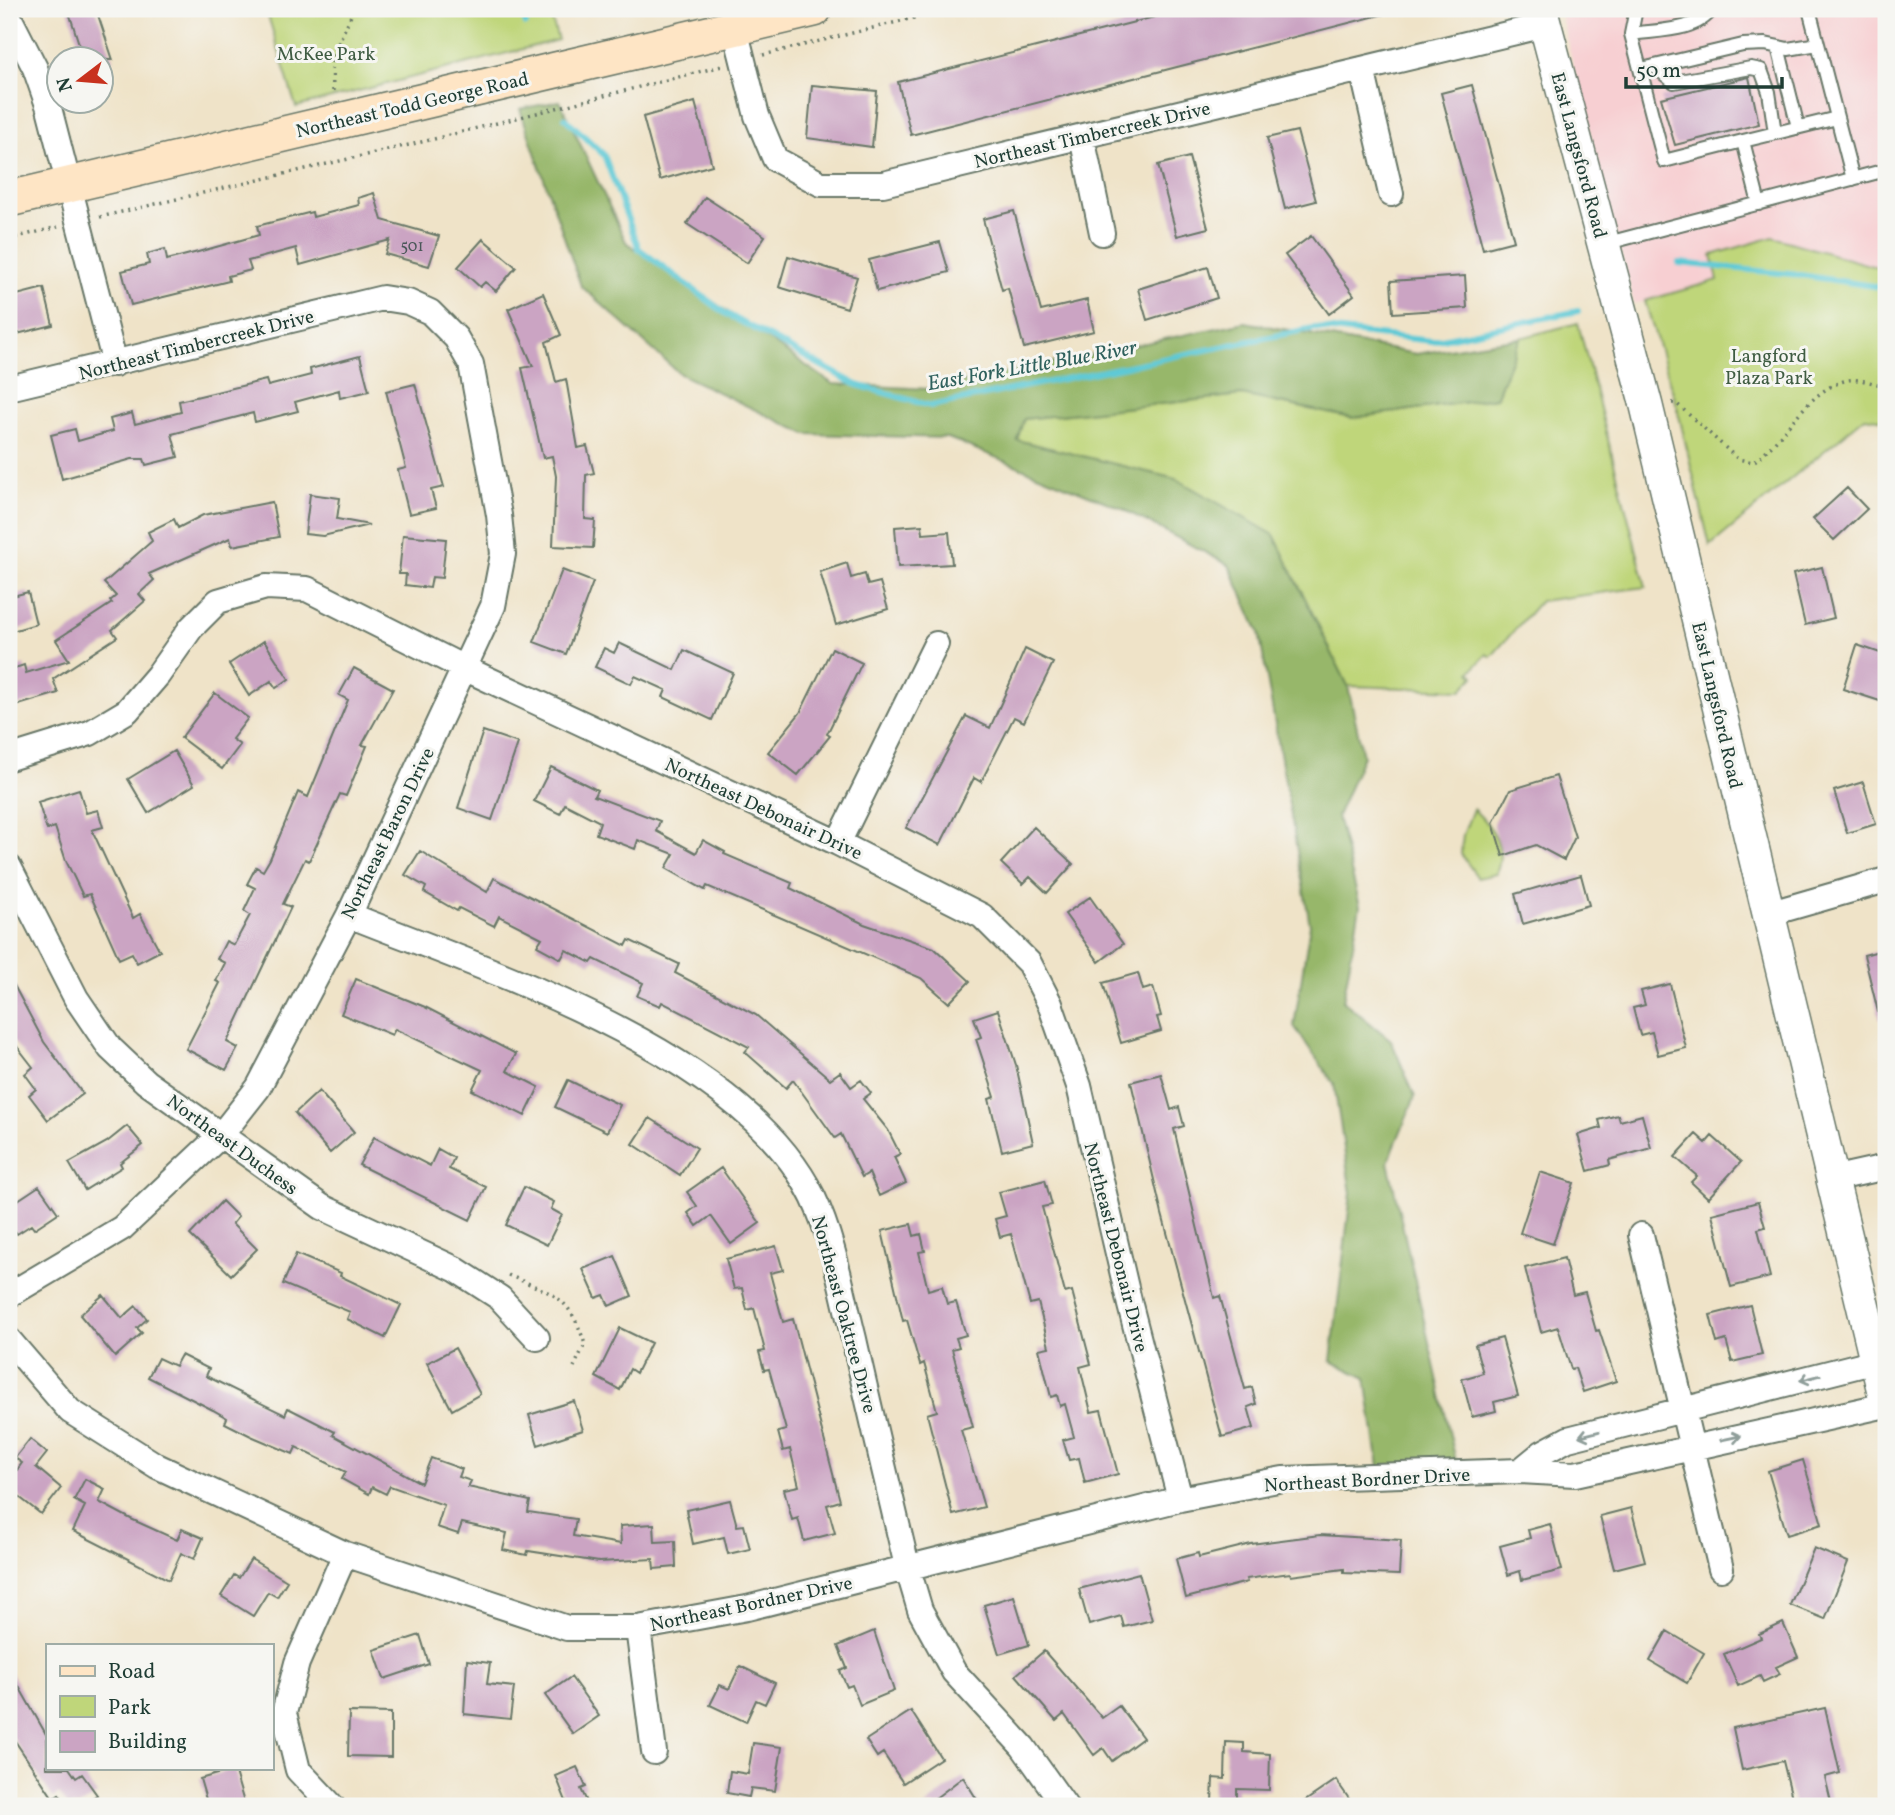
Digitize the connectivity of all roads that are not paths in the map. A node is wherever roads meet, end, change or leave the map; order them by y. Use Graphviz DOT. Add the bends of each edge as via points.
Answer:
graph roads {
  1 [pos="814,9"];
  2 [pos="1636,9"];
  3 [pos="1712,9"];
  4 [pos="1809,9"];
  5 [pos="1543,17"];
  6 [pos="9,18"];
  7 [pos="1632,34"];
  8 [pos="1818,44"];
  9 [pos="739,45"];
  10 [pos="1778,47"];
  11 [pos="1648,68"];
  12 [pos="1363,69"];
  13 [pos="1837,118"];
  14 [pos="1798,127"];
  15 [pos="1775,133"];
  16 [pos="1082,137"];
  17 [pos="1744,141"];
  18 [pos="1886,170"];
  19 [pos="1853,178"];
  20 [pos="70,184"];
  21 [pos="1391,194"];
  22 [pos="9,199"];
  23 [pos="1759,204"];
  24 [pos="1102,233"];
  25 [pos="1604,244"];
  26 [pos="383,298"];
  27 [pos="115,364"];
  28 [pos="9,388"];
  29 [pos="936,644"];
  30 [pos="466,669"];
  31 [pos="9,758"];
  32 [pos="838,843"];
  33 [pos="9,867"];
  34 [pos="1886,880"];
  35 [pos="1768,914"];
  36 [pos="349,915"];
  37 [pos="222,1134"];
  38 [pos="1886,1167"];
  39 [pos="1832,1179"];
  40 [pos="1641,1235"];
  41 [pos="9,1295"];
  42 [pos="537,1338"];
  43 [pos="9,1340"];
  44 [pos="1876,1361"];
  45 [pos="1886,1404"];
  46 [pos="1682,1411"];
  47 [pos="1691,1446"];
  48 [pos="1520,1471"];
  49 [pos="1180,1500"];
  50 [pos="345,1553"];
  51 [pos="907,1566"];
  52 [pos="1721,1569"];
  53 [pos="638,1628"];
  54 [pos="654,1752"];
  55 [pos="332,1806"];
  56 [pos="1065,1806"];
  1 -- 9 [label="main road, Northeast Todd George Road"];
  2 -- 7 [label="lane"];
  3 -- 7 [label="lane" via="1690,24"];
  4 -- 8 [label="lane"];
  5 -- 12 [label="street, Northeast Timbercreek Drive"];
  5 -- 25 [label="street, East Langsford Road"];
  6 -- 20 [label="street" via="35,68"];
  7 -- 11 [label="lane"];
  8 -- 10 [label="lane"];
  8 -- 13 [label="lane"];
  9 -- 16 [label="street, Northeast Timbercreek Drive" via="757,116 775,159 821,184 883,184"];
  9 -- 20 [label="main road, Northeast Todd George Road"];
  10 -- 11 [label="lane" via="1743,45"];
  10 -- 14 [label="lane"];
  11 -- 15 [label="lane" via="1674,82 1761,70"];
  11 -- 17 [label="lane" via="1664,161"];
  12 -- 16 [label="street, Northeast Timbercreek Drive"];
  12 -- 21 [label="street"];
  13 -- 14 [label="lane"];
  13 -- 19 [label="lane"];
  14 -- 15 [label="lane"];
  15 -- 17 [label="lane"];
  16 -- 24 [label="street"];
  17 -- 23 [label="lane"];
  18 -- 19 [label="lane"];
  19 -- 23 [label="lane"];
  20 -- 22 [label="main road, Northeast Todd George Road"];
  20 -- 27 [label="street"];
  23 -- 25 [label="lane"];
  25 -- 35 [label="street, East Langsford Road"];
  26 -- 27 [label="street, Northeast Timbercreek Drive"];
  26 -- 30 [label="street, Northeast Baron Drive" via="430,312 471,364 478,394 503,554 493,606"];
  27 -- 28 [label="street, Northeast Timbercreek Drive"];
  29 -- 32 [label="street"];
  30 -- 31 [label="street, Northeast Debonair Drive" via="307,589 266,587 218,601 191,628 127,711 90,733"];
  30 -- 32 [label="street, Northeast Debonair Drive"];
  30 -- 36 [label="street, Northeast Baron Drive"];
  32 -- 49 [label="street, Northeast Debonair Drive" via="982,916 1029,963 1050,1004 1079,1086"];
  33 -- 37 [label="street, Northeast Duchess" via="76,998 110,1048 146,1082"];
  34 -- 35 [label="street"];
  35 -- 39 [label="street, East Langsford Road"];
  36 -- 37 [label="street, Northeast Baron Drive" via="258,1088"];
  36 -- 51 [label="street, Northeast Oaktree Drive" via="593,1014 697,1076 752,1118 786,1152 812,1196 836,1264"];
  37 -- 41 [label="street, Northeast Baron Drive" via="122,1228"];
  37 -- 42 [label="street, Northeast Duchess" via="322,1207 455,1269 500,1298"];
  38 -- 39 [label="street"];
  39 -- 44 [label="street, East Langsford Road"];
  40 -- 46 [label="street"];
  43 -- 50 [label="street, Northeast Bordner Drive" via="70,1411 157,1466"];
  44 -- 45 [label="street, East Langsford Road"];
  44 -- 46 [label="street, one-way"];
  47 -- 45 [label="street, Northeast Bordner Drive, one-way"];
  46 -- 47 [label="street"];
  46 -- 48 [label="street, one-way" via="1569,1439"];
  47 -- 48 [label="street, Northeast Bordner Drive" via="1575,1474"];
  47 -- 52 [label="street"];
  48 -- 49 [label="street, Northeast Bordner Drive" via="1283,1479"];
  49 -- 51 [label="street, Northeast Bordner Drive"];
  50 -- 53 [label="street, Northeast Bordner Drive" via="567,1628"];
  50 -- 55 [label="street" via="297,1662 284,1713 298,1770"];
  51 -- 53 [label="street, Northeast Bordner Drive" via="799,1596"];
  51 -- 56 [label="street, Northeast Oaktree Drive" via="920,1610 954,1672 1023,1747"];
  53 -- 54 [label="street"];
}
